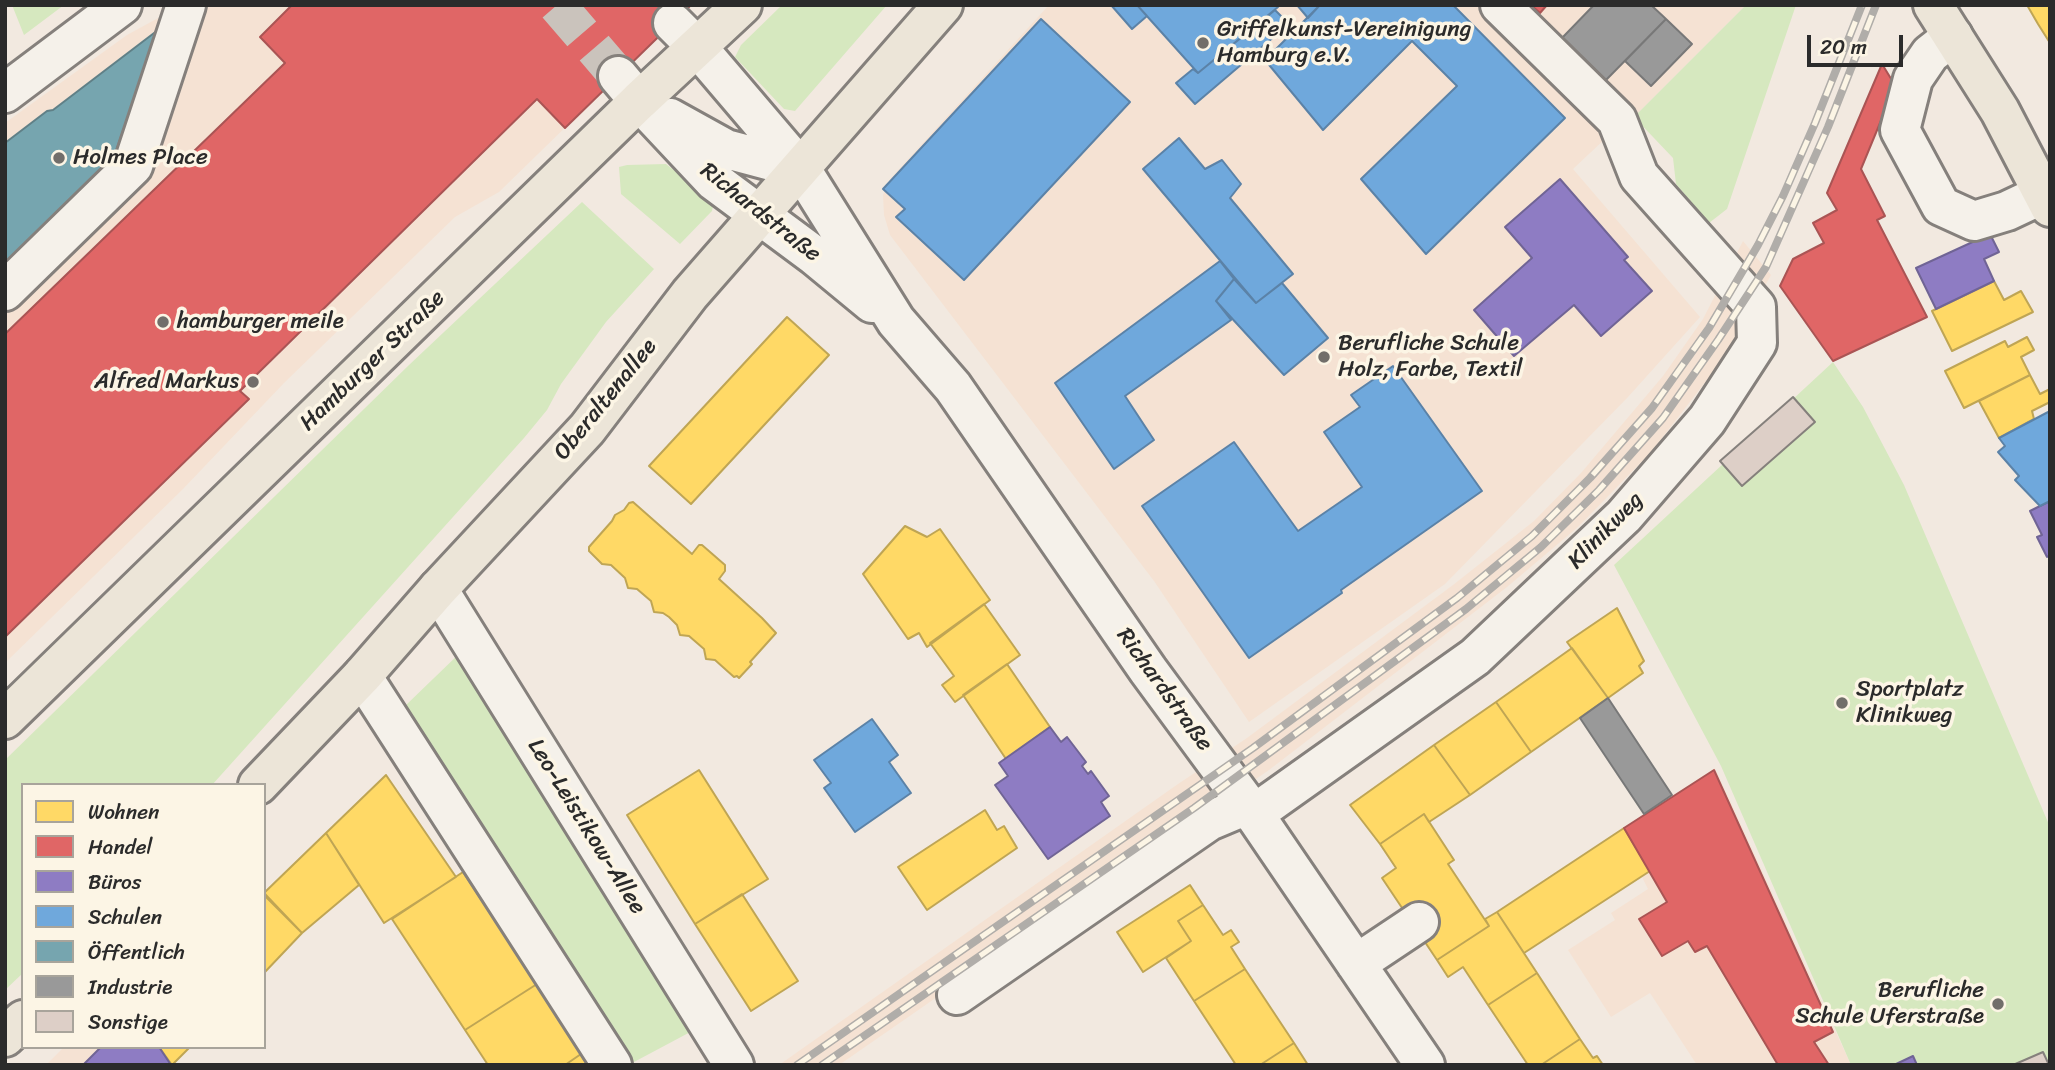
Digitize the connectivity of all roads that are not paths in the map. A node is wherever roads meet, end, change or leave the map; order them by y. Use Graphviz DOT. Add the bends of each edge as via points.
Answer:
graph roads {
  1 [pos="122,5"];
  2 [pos="187,5"];
  3 [pos="742,5"];
  4 [pos="943,5"];
  5 [pos="1500,5"];
  6 [pos="1943,20"];
  7 [pos="686,35"];
  8 [pos="629,89"];
  9 [pos="5,93"];
  10 [pos="801,169"];
  11 [pos="2047,200"];
  12 [pos="759,215"];
  13 [pos="5,291"];
  14 [pos="896,321"];
  15 [pos="438,589"];
  16 [pos="362,676"];
  17 [pos="5,719"];
  18 [pos="260,783"];
  19 [pos="1251,810"];
  20 [pos="1419,922"];
  21 [pos="1356,964"];
  22 [pos="957,995"];
  23 [pos="21,1022"];
  24 [pos="5,1037"];
  25 [pos="612,1065"];
  26 [pos="734,1065"];
  27 [pos="1425,1065"];
  1 -- 9 [label="street"];
  2 -- 13 [label="street" via="133,166"];
  3 -- 7 [label="main road, Hamburger Straße"];
  4 -- 10 [label="main road, Oberaltenallee"];
  5 -- 19 [label="street, Klinikweg" via="1617,120 1639,176 1756,307 1757,343 1707,420 1624,516 1506,629 1475,657"];
  6 -- 11 [label="main road" via="2000,110"];
  6 -- 11 [label="street" via="1930,54 1913,79 1900,130 1941,206 1975,221"];
  7 -- 8 [label="main road, Hamburger Straße"];
  7 -- 10 [label="street, Richardstraße"];
  8 -- 10 [label="street, Richardstraße" via="726,149"];
  8 -- 12 [label="street, Richardstraße" via="714,181"];
  8 -- 17 [label="main road, Hamburger Straße"];
  10 -- 12 [label="main road, Oberaltenallee"];
  10 -- 14 [label="street, Richardstraße"];
  12 -- 14 [label="street, Richardstraße"];
  12 -- 15 [label="main road, Oberaltenallee" via="690,294 587,429"];
  14 -- 19 [label="street, Richardstraße" via="953,387"];
  15 -- 16 [label="main road, Oberaltenallee"];
  15 -- 26 [label="street, Leo-Leistikow-Allee"];
  16 -- 18 [label="main road, Oberaltenallee"];
  16 -- 25 [label="street"];
  19 -- 21 [label="street, Richardstraße"];
  19 -- 22 [label="street, Klinikweg" via="1209,821"];
  20 -- 21 [label="street"];
  21 -- 27 [label="street, Richardstraße"];
  23 -- 24 [label="main road"];
}
